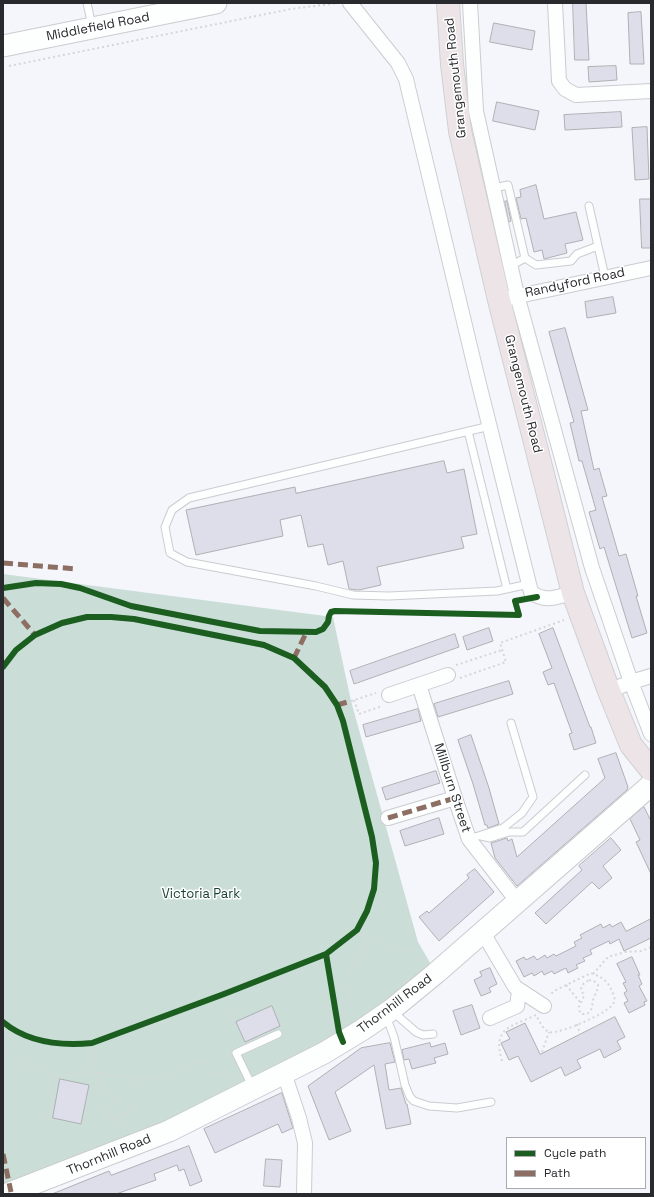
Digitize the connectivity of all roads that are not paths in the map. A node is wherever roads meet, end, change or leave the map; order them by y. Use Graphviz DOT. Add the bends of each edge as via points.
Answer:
graph roads {
  1 [pos="87,3"];
  2 [pos="216,3"];
  3 [pos="350,3"];
  4 [pos="448,3"];
  5 [pos="470,3"];
  6 [pos="556,3"];
  7 [pos="92,28"];
  8 [pos="3,46"];
  9 [pos="651,91"];
  10 [pos="484,190"];
  11 [pos="589,206"];
  12 [pos="598,246"];
  13 [pos="525,258"];
  14 [pos="651,268"];
  15 [pos="502,269"];
  16 [pos="605,277"];
  17 [pos="508,298"];
  18 [pos="490,426"];
  19 [pos="468,431"];
  20 [pos="529,584"];
  21 [pos="507,589"];
  22 [pos="572,593"];
  23 [pos="651,676"];
  24 [pos="451,678"];
  25 [pos="631,682"];
  26 [pos="419,685"];
  27 [pos="609,691"];
  28 [pos="387,700"];
  29 [pos="511,723"];
  30 [pos="651,734"];
  31 [pos="651,770"];
  32 [pos="585,775"];
  33 [pos="651,785"];
  34 [pos="455,798"];
  35 [pos="388,818"];
  36 [pos="475,837"];
  37 [pos="517,901"];
  38 [pos="482,931"];
  39 [pos="519,991"];
  40 [pos="546,1001"];
  41 [pos="388,1012"];
  42 [pos="490,1018"];
  43 [pos="278,1034"];
  44 [pos="433,1034"];
  45 [pos="284,1073"];
  46 [pos="251,1089"];
  47 [pos="491,1102"];
  48 [pos="7,1194"];
  49 [pos="304,1194"];
  1 -- 7 [label="lane"];
  2 -- 7 [label="street, Middlefield Road"];
  3 -- 18 [label="street" via="398,63 406,79"];
  4 -- 10 [label="main road, Grangemouth Road" via="460,131"];
  5 -- 10 [label="street, Grangemouth Road" via="476,111"];
  6 -- 9 [label="street" via="559,81 565,89 576,95"];
  7 -- 8 [label="street, Middlefield Road"];
  10 -- 13 [label="lane" via="508,185"];
  10 -- 15 [label="main road, Grangemouth Road"];
  11 -- 12 [label="lane"];
  12 -- 13 [label="lane" via="577,254 571,261 536,265"];
  12 -- 16 [label="lane"];
  13 -- 15 [label="lane"];
  14 -- 16 [label="street, Randyford Road"];
  15 -- 17 [label="main road, Grangemouth Road"];
  16 -- 17 [label="street, Randyford Road"];
  17 -- 22 [label="main road, Grangemouth Road"];
  17 -- 25 [label="street, Grangemouth Road" via="592,568"];
  18 -- 19 [label="lane"];
  18 -- 20 [label="street"];
  19 -- 21 [label="lane"];
  19 -- 21 [label="lane" via="189,498 172,510 165,527 170,553 187,562 353,595 389,596"];
  20 -- 21 [label="lane"];
  20 -- 22 [label="street" via="531,592 545,599"];
  22 -- 27 [label="main road, Grangemouth Road"];
  23 -- 25 [label="street"];
  24 -- 26 [label="street"];
  25 -- 27 [label="street"];
  25 -- 30 [label="street, Grangemouth Road"];
  26 -- 28 [label="street"];
  26 -- 34 [label="street, Millburn Street"];
  27 -- 31 [label="main road, Grangemouth Road" via="630,745"];
  29 -- 36 [label="lane" via="533,796 522,813 503,828"];
  32 -- 36 [label="lane" via="523,832 510,832 490,838"];
  33 -- 37 [label="street, Thornhill Road"];
  34 -- 35 [label="street"];
  34 -- 36 [label="street, Millburn Street"];
  36 -- 37 [label="street, Millburn Street"];
  37 -- 38 [label="street, Thornhill Road"];
  38 -- 39 [label="street"];
  38 -- 41 [label="street, Thornhill Road"];
  39 -- 40 [label="street"];
  39 -- 42 [label="street" via="517,1006"];
  41 -- 44 [label="lane" via="416,1032 423,1035"];
  41 -- 45 [label="street, Thornhill Road" via="343,1042"];
  41 -- 47 [label="lane" via="410,1097 429,1106 457,1108"];
  43 -- 46 [label="lane" via="236,1053"];
  45 -- 46 [label="street, Thornhill Road"];
  45 -- 49 [label="street" via="305,1143"];
  46 -- 48 [label="street, Thornhill Road" via="169,1131"];
}
